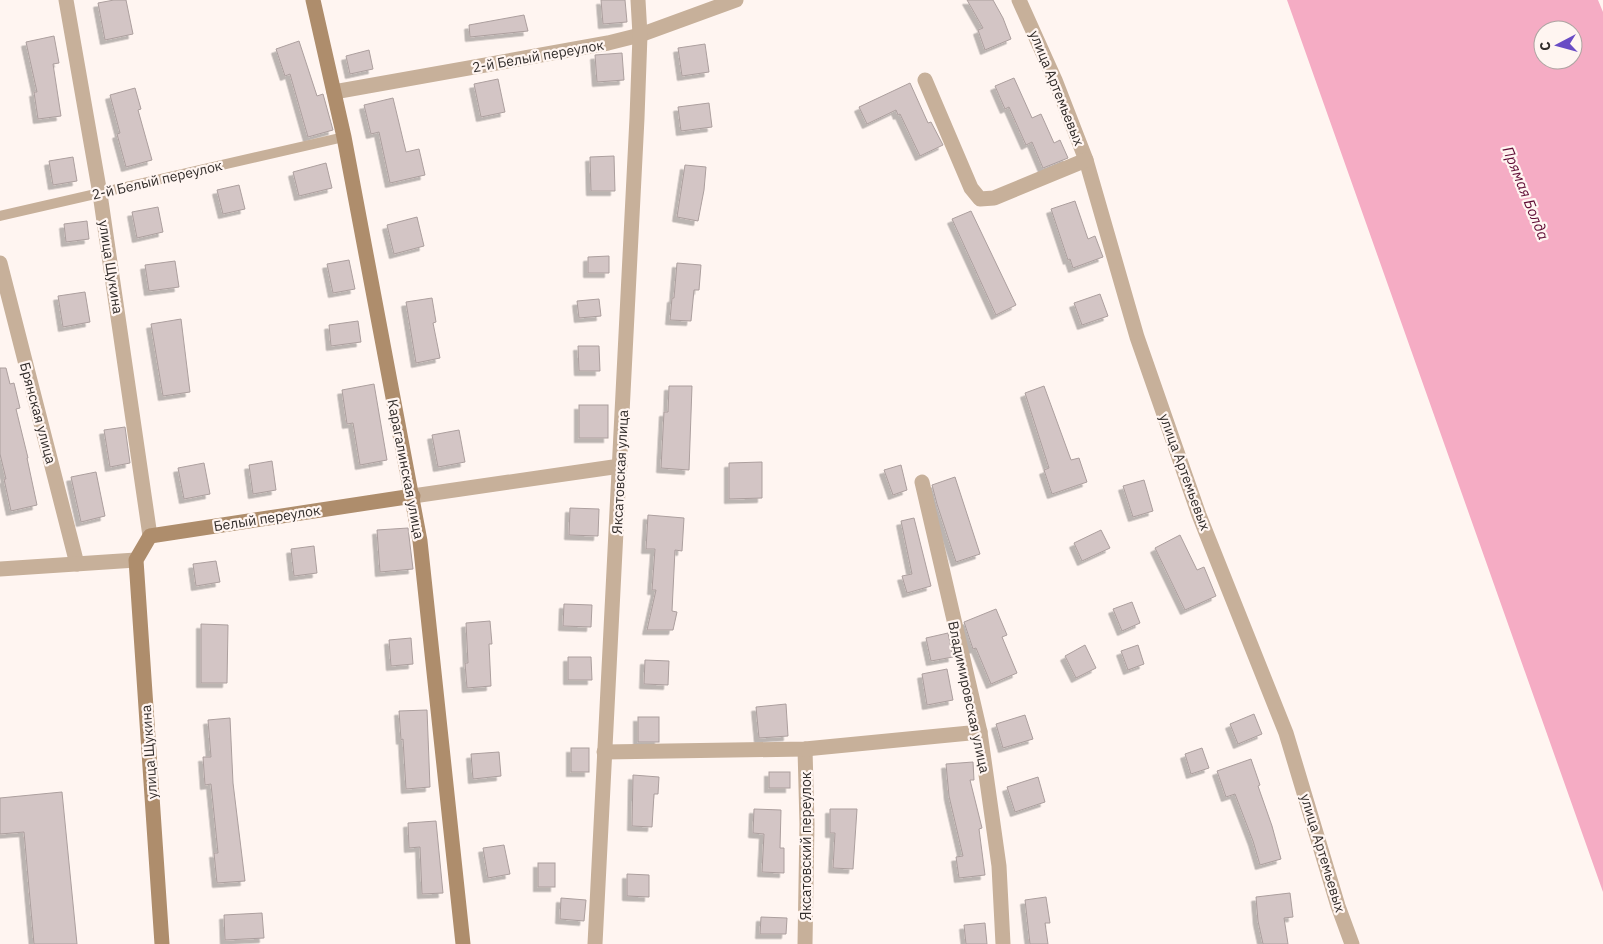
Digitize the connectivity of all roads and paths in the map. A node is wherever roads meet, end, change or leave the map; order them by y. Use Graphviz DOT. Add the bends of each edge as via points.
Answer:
graph roads {
  1 [pos="66,0"];
  2 [pos="312,0"];
  3 [pos="638,0"];
  4 [pos="736,0"];
  5 [pos="1019,0"];
  6 [pos="640,35"];
  7 [pos="925,80"];
  8 [pos="334,92"];
  9 [pos="344,137"];
  10 [pos="1086,160"];
  11 [pos="100,194"];
  12 [pos="0,216"];
  13 [pos="0,263"];
  14 [pos="620,466"];
  15 [pos="922,482"];
  16 [pos="413,496"];
  17 [pos="150,536"];
  18 [pos="136,560"];
  19 [pos="77,564"];
  20 [pos="0,569"];
  21 [pos="980,732"];
  22 [pos="805,749"];
  23 [pos="604,752"];
  24 [pos="162,944"];
  25 [pos="463,944"];
  26 [pos="595,944"];
  27 [pos="805,944"];
  28 [pos="1003,944"];
  29 [pos="1352,944"];
  1 -- 11 [label="street, улица Щукина"];
  2 -- 8 [label="street, Карагалинская улица"];
  3 -- 6 [label="street, Яксатовская улица"];
  4 -- 6 [label="street, 2-й Белый переулок"];
  5 -- 10 [label="street, улица Артемьевых"];
  6 -- 8 [label="street, 2-й Белый переулок"];
  6 -- 14 [label="street, Яксатовская улица"];
  7 -- 10 [label="street" via="971,188 980,199 994,198"];
  8 -- 9 [label="street, Карагалинская улица"];
  9 -- 11 [label="lane, 2-й Белый переулок"];
  9 -- 16 [label="street, Карагалинская улица"];
  10 -- 29 [label="street, улица Артемьевых" via="1137,337 1199,515 1286,733"];
  11 -- 12 [label="lane, 2-й Белый переулок"];
  11 -- 17 [label="street, улица Щукина"];
  13 -- 19 [label="street, Брянская улица"];
  14 -- 16 [label="street"];
  14 -- 23 [label="street, Яксатовская улица"];
  15 -- 21 [label="street, Владимировская улица"];
  16 -- 17 [label="street, Белый переулок"];
  16 -- 25 [label="street, Карагалинская улица"];
  17 -- 18 [label="street"];
  18 -- 19 [label="street"];
  18 -- 24 [label="street, улица Щукина"];
  19 -- 20 [label="street"];
  21 -- 22 [label="street"];
  21 -- 28 [label="street, Владимировская улица" via="999,866"];
  22 -- 23 [label="street"];
  22 -- 27 [label="street, Яксатовский переулок"];
  23 -- 26 [label="street, Яксатовская улица"];
}
